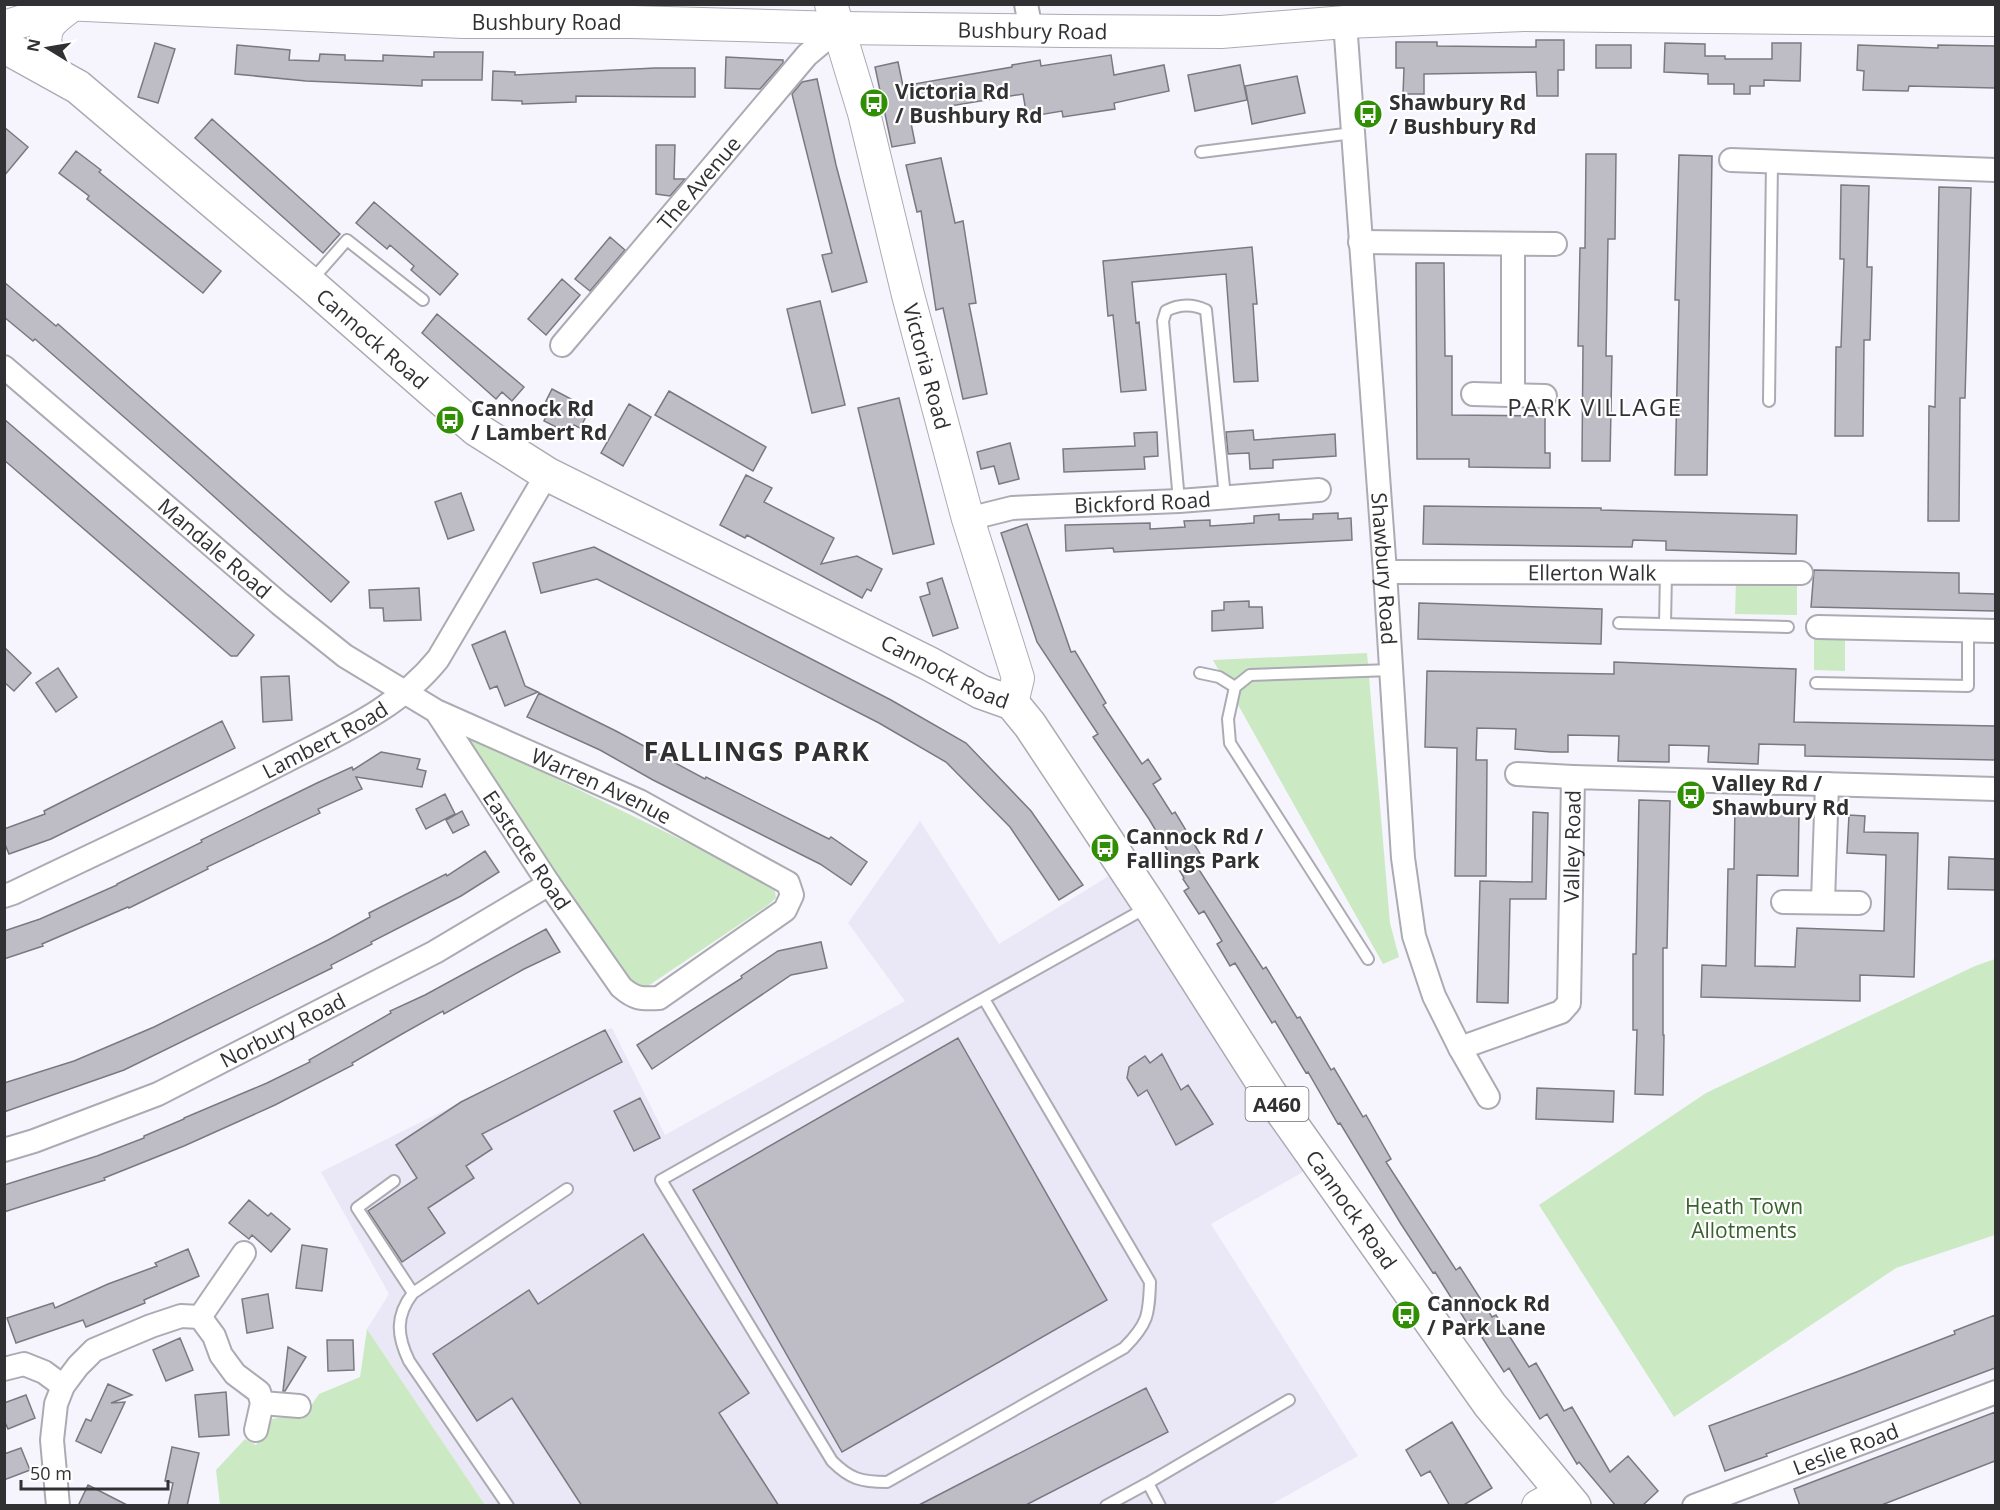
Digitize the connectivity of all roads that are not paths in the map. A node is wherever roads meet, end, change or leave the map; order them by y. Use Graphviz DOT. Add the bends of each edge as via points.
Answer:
graph roads {
  1 [pos="10,4"];
  2 [pos="67,5"];
  3 [pos="4,6"];
  4 [pos="236,8"];
  5 [pos="1751,11"];
  6 [pos="462,13"];
  7 [pos="835,16"];
  8 [pos="1028,17"];
  9 [pos="1995,20"];
  10 [pos="1345,22"];
  11 [pos="4,27"];
  12 [pos="4,46"];
  13 [pos="47,52"];
  14 [pos="78,87"];
  15 [pos="1353,133"];
  16 [pos="1201,152"];
  17 [pos="1731,160"];
  18 [pos="1772,161"];
  19 [pos="1995,170"];
  20 [pos="1360,242"];
  21 [pos="1513,244"];
  22 [pos="1555,244"];
  23 [pos="309,283"];
  24 [pos="423,300"];
  25 [pos="562,345"];
  26 [pos="4,367"];
  27 [pos="1473,394"];
  28 [pos="1514,394"];
  29 [pos="1545,396"];
  30 [pos="1769,401"];
  31 [pos="547,474"];
  32 [pos="1318,490"];
  33 [pos="1225,497"];
  34 [pos="1179,501"];
  35 [pos="968,519"];
  36 [pos="1384,572"];
  37 [pos="1666,573"];
  38 [pos="1801,573"];
  39 [pos="1619,623"];
  40 [pos="1665,624"];
  41 [pos="1788,627"];
  42 [pos="1818,627"];
  43 [pos="1968,630"];
  44 [pos="1995,631"];
  45 [pos="1391,670"];
  46 [pos="1200,673"];
  47 [pos="1816,683"];
  48 [pos="1235,687"];
  49 [pos="405,693"];
  50 [pos="1012,703"];
  51 [pos="436,711"];
  52 [pos="1517,774"];
  53 [pos="1573,777"];
  54 [pos="1827,784"];
  55 [pos="1995,789"];
  56 [pos="549,884"];
  57 [pos="4,896"];
  58 [pos="1823,901"];
  59 [pos="1783,902"];
  60 [pos="1859,903"];
  61 [pos="1150,906"];
  62 [pos="1368,959"];
  63 [pos="621,987"];
  64 [pos="984,999"];
  65 [pos="1460,1048"];
  66 [pos="1488,1097"];
  67 [pos="4,1150"];
  68 [pos="394,1180"];
  69 [pos="567,1190"];
  70 [pos="244,1253"];
  71 [pos="413,1293"];
  72 [pos="200,1317"];
  73 [pos="4,1369"];
  74 [pos="63,1386"];
  75 [pos="1995,1392"];
  76 [pos="1289,1400"];
  77 [pos="262,1403"];
  78 [pos="299,1406"];
  79 [pos="256,1430"];
  80 [pos="1148,1483"];
  81 [pos="1742,1498"];
  82 [pos="1558,1501"];
  83 [pos="58,1506"];
  84 [pos="508,1506"];
  85 [pos="1106,1506"];
  86 [pos="1160,1506"];
  87 [pos="1694,1506"];
  1 -- 3 [label="street"];
  2 -- 4 [label="street, Bushbury Road"];
  2 -- 11 [label="street, Bushbury Road"];
  2 -- 13 [label="street" via="49,22 44,40"];
  4 -- 6 [label="street, Bushbury Road"];
  5 -- 9 [label="street, Bushbury Road"];
  5 -- 10 [label="street, Bushbury Road"];
  6 -- 7 [label="street, Bushbury Road" via="633,22"];
  7 -- 8 [label="street, Bushbury Road"];
  7 -- 25 [label="street, The Avenue" via="807,55"];
  7 -- 35 [label="street, Victoria Road" via="864,113"];
  8 -- 10 [label="street, Bushbury Road" via="1221,32"];
  10 -- 15 [label="street, Shawbury Road"];
  11 -- 13 [label="highway, Cannock Road"];
  12 -- 14 [label="highway, Cannock Road"];
  13 -- 14 [label="highway, Cannock Road"];
  14 -- 23 [label="highway, Cannock Road"];
  15 -- 16 [label="lane"];
  15 -- 20 [label="street, Shawbury Road"];
  17 -- 18 [label="street"];
  18 -- 19 [label="street"];
  18 -- 30 [label="lane"];
  20 -- 21 [label="street"];
  20 -- 36 [label="street, Shawbury Road"];
  21 -- 22 [label="street"];
  21 -- 28 [label="street"];
  23 -- 24 [label="lane" via="348,240"];
  23 -- 31 [label="highway, Cannock Road" via="476,429"];
  26 -- 49 [label="street, Mandale Road" via="280,604 345,656"];
  27 -- 28 [label="street"];
  28 -- 29 [label="street"];
  31 -- 49 [label="street, Lambert Road" via="438,659 422,680"];
  31 -- 50 [label="highway, Cannock Road" via="981,692"];
  32 -- 33 [label="street, Bickford Road"];
  33 -- 34 [label="street, Bickford Road"];
  33 -- 34 [label="lane" via="1206,310 1186,305 1166,311 1163,321"];
  34 -- 35 [label="street, Bickford Road" via="1012,508"];
  35 -- 50 [label="street, Victoria Road" via="1018,678"];
  36 -- 37 [label="street, Ellerton Walk"];
  36 -- 45 [label="street, Shawbury Road"];
  37 -- 38 [label="street, Ellerton Walk"];
  37 -- 40 [label="lane"];
  39 -- 40 [label="lane"];
  40 -- 41 [label="lane"];
  42 -- 43 [label="street"];
  43 -- 44 [label="street"];
  43 -- 47 [label="lane" via="1968,686"];
  45 -- 48 [label="lane" via="1250,675"];
  45 -- 65 [label="street, Shawbury Road" via="1403,858 1414,936 1434,996"];
  46 -- 48 [label="lane" via="1219,677"];
  48 -- 62 [label="lane" via="1228,718 1230,743"];
  49 -- 51 [label="street, Mandale Road"];
  49 -- 57 [label="street, Lambert Road" via="378,713 247,780"];
  50 -- 61 [label="highway, Cannock Road / A460"];
  51 -- 56 [label="street, Eastcote Road"];
  51 -- 63 [label="street, Warren Avenue" via="639,801 788,883 792,895 785,910 659,998 633,997"];
  52 -- 53 [label="street"];
  53 -- 54 [label="street, Valley Road"];
  53 -- 65 [label="street, Valley Road" via="1569,1003 1561,1012"];
  54 -- 55 [label="street, Valley Road"];
  54 -- 58 [label="street"];
  56 -- 63 [label="street, Eastcote Road"];
  56 -- 67 [label="street, Norbury Road" via="435,952 158,1094"];
  58 -- 59 [label="street"];
  58 -- 60 [label="street"];
  61 -- 64 [label="lane"];
  61 -- 82 [label="highway, Cannock Road / A460" via="1272,1097"];
  64 -- 64 [label="lane" via="661,1180 832,1461 846,1474 865,1482 886,1482 1124,1348 1141,1332 1149,1311 1150,1282"];
  65 -- 66 [label="street, Shawbury Road"];
  68 -- 71 [label="lane" via="357,1208"];
  69 -- 71 [label="lane"];
  70 -- 72 [label="street"];
  71 -- 84 [label="lane" via="404,1304 400,1323 401,1343 409,1361"];
  72 -- 74 [label="street" via="181,1316 94,1350"];
  72 -- 77 [label="street" via="235,1374 259,1392"];
  73 -- 74 [label="street" via="24,1364"];
  74 -- 83 [label="street" via="56,1404 52,1440"];
  75 -- 81 [label="street, Leslie Road"];
  76 -- 80 [label="lane"];
  77 -- 78 [label="street"];
  77 -- 79 [label="street"];
  80 -- 85 [label="lane"];
  80 -- 86 [label="lane"];
  81 -- 87 [label="street, Leslie Road"];
}
